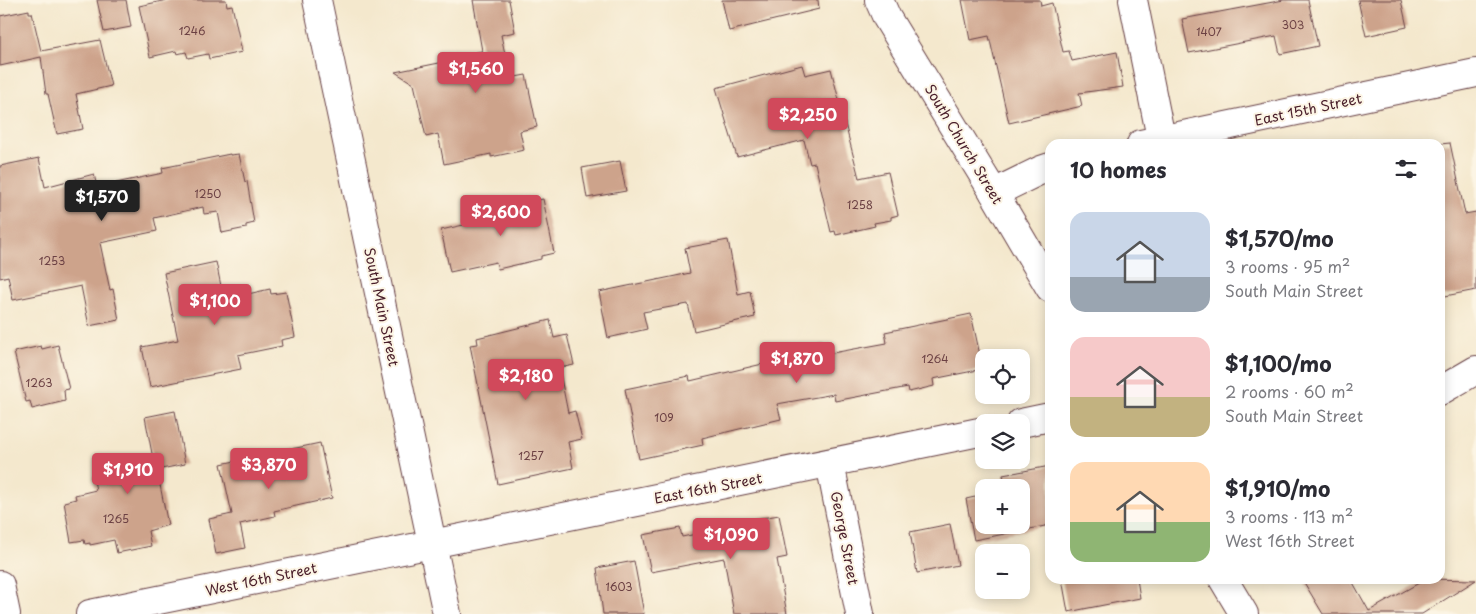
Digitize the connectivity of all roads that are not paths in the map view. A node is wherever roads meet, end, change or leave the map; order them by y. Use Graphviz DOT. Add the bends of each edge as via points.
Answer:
graph roads {
  1 [pos="317,0"];
  2 [pos="879,0"];
  3 [pos="1133,0"];
  4 [pos="1476,73"];
  5 [pos="1212,137"];
  6 [pos="1151,139"];
  7 [pos="1182,139"];
  8 [pos="1045,169"];
  9 [pos="994,193"];
  10 [pos="1045,280"];
  11 [pos="1476,370"];
  12 [pos="1445,388"];
  13 [pos="1045,418"];
  14 [pos="1030,421"];
  15 [pos="975,433"];
  16 [pos="830,463"];
  17 [pos="432,544"];
  18 [pos="0,584"];
  19 [pos="1227,584"];
  20 [pos="6,614"];
  21 [pos="90,614"];
  22 [pos="447,614"];
  23 [pos="860,614"];
  24 [pos="1244,614"];
  1 -- 17 [label="street, South Main Street"];
  2 -- 9 [label="street, South Church Street"];
  3 -- 6 [label="street"];
  4 -- 5 [label="street, East 15th Street"];
  5 -- 7 [label="street, East 15th Street"];
  8 -- 9 [label="street"];
  9 -- 10 [label="street, South Church Street"];
  11 -- 12 [label="street"];
  13 -- 14 [label="street"];
  15 -- 16 [label="street, East 16th Street"];
  16 -- 17 [label="street, East 16th Street"];
  16 -- 23 [label="street, George Street"];
  17 -- 21 [label="street, West 16th Street"];
  17 -- 22 [label="street, South Main Street"];
  18 -- 20 [label="street"];
  19 -- 24 [label="street"];
}
